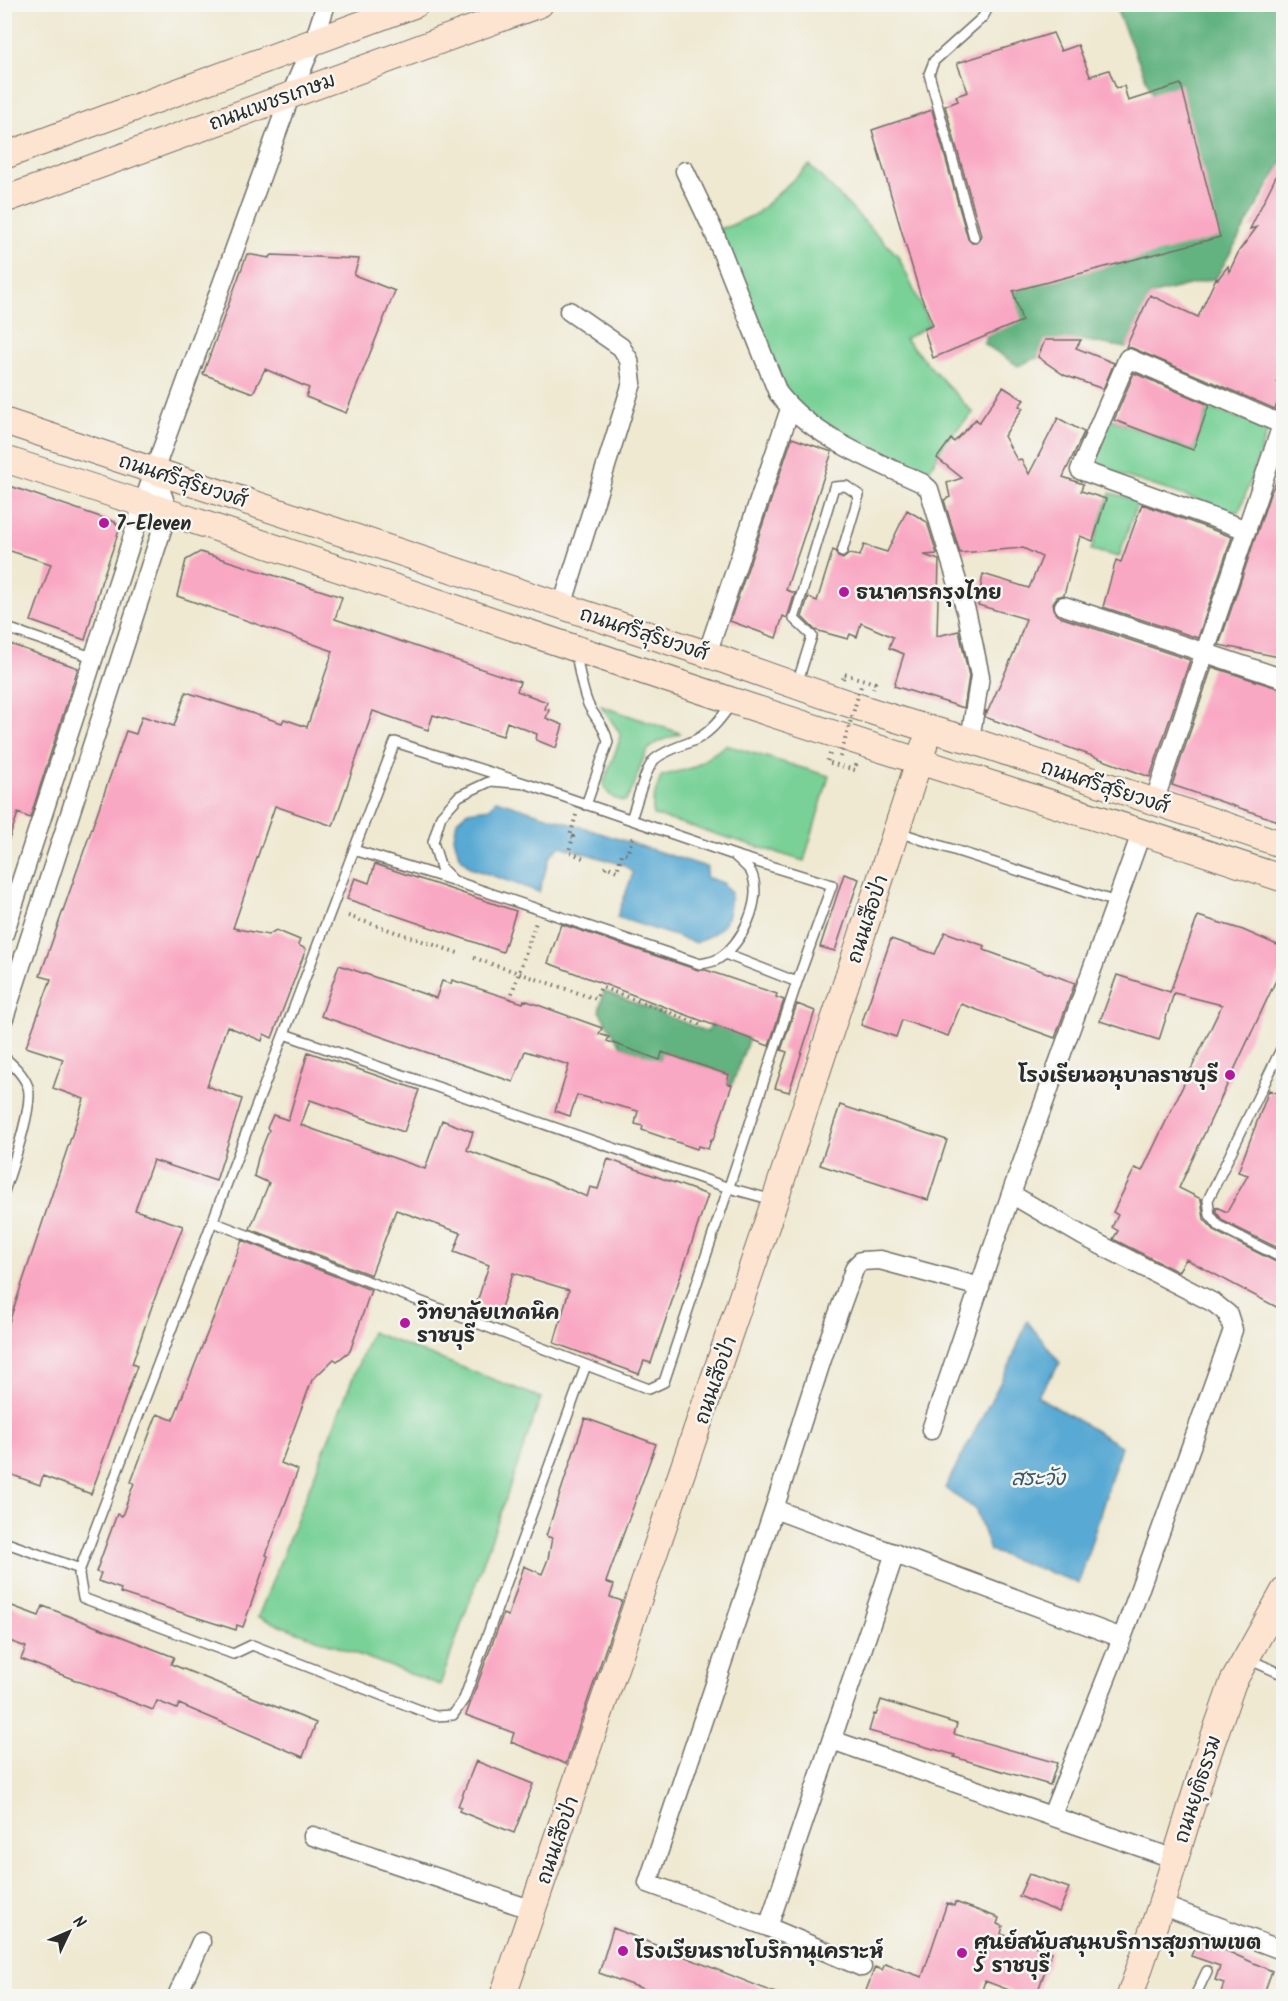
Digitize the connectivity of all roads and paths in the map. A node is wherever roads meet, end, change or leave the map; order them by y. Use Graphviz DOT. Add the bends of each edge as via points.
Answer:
graph roads {
  1 [pos="326,4"];
  2 [pos="416,4"];
  3 [pos="540,4"];
  4 [pos="990,4"];
  5 [pos="314,41"];
  6 [pos="291,94"];
  7 [pos="4,156"];
  8 [pos="685,171"];
  9 [pos="4,200"];
  10 [pos="974,237"];
  11 [pos="569,311"];
  12 [pos="790,409"];
  13 [pos="4,421"];
  14 [pos="1282,421"];
  15 [pos="4,459"];
  16 [pos="154,471"];
  17 [pos="156,507"];
  18 [pos="1247,530"];
  19 [pos="842,552"];
  20 [pos="562,606"];
  21 [pos="1064,606"];
  22 [pos="4,627"];
  23 [pos="575,648"];
  24 [pos="1204,652"];
  25 [pos="707,654"];
  26 [pos="94,657"];
  27 [pos="844,674"];
  28 [pos="1284,679"];
  29 [pos="796,686"];
  30 [pos="733,701"];
  31 [pos="929,730"];
  32 [pos="970,740"];
  33 [pos="918,762"];
  34 [pos="855,770"];
  35 [pos="527,784"];
  36 [pos="1154,802"];
  37 [pos="586,805"];
  38 [pos="575,819"];
  39 [pos="631,819"];
  40 [pos="896,831"];
  41 [pos="1142,831"];
  42 [pos="634,835"];
  43 [pos="35,841"];
  44 [pos="1284,845"];
  45 [pos="59,849"];
  46 [pos="354,850"];
  47 [pos="734,855"];
  48 [pos="582,860"];
  49 [pos="605,868"];
  50 [pos="1284,879"];
  51 [pos="454,881"];
  52 [pos="1116,902"];
  53 [pos="540,910"];
  54 [pos="348,916"];
  55 [pos="4,934"];
  56 [pos="461,954"];
  57 [pos="725,954"];
  58 [pos="474,958"];
  59 [pos="519,973"];
  60 [pos="797,982"];
  61 [pos="510,999"];
  62 [pos="4,1018"];
  63 [pos="703,1021"];
  64 [pos="284,1034"];
  65 [pos="1284,1043"];
  66 [pos="4,1057"];
  67 [pos="729,1188"];
  68 [pos="4,1192"];
  69 [pos="1011,1194"];
  70 [pos="775,1200"];
  71 [pos="213,1222"];
  72 [pos="1284,1259"];
  73 [pos="980,1287"];
  74 [pos="586,1365"];
  75 [pos="931,1430"];
  76 [pos="774,1509"];
  77 [pos="4,1542"];
  78 [pos="895,1553"];
  79 [pos="80,1569"];
  80 [pos="1284,1591"];
  81 [pos="1122,1638"];
  82 [pos="1246,1658"];
  83 [pos="1284,1675"];
  84 [pos="832,1740"];
  85 [pos="1052,1815"];
  86 [pos="313,1836"];
  87 [pos="1175,1859"];
  88 [pos="1161,1905"];
  89 [pos="533,1910"];
  90 [pos="768,1927"];
  91 [pos="201,1942"];
  92 [pos="1284,1951"];
  93 [pos="862,1966"];
  94 [pos="1206,1971"];
  95 [pos="177,1996"];
  96 [pos="503,1996"];
  97 [pos="1130,1996"];
  98 [pos="1195,1996"];
  1 -- 5 [label="street"];
  2 -- 5 [label="main road, ถนนเพชรเกษม"];
  3 -- 6 [label="main road, ถนนเพชรเกษม"];
  4 -- 10 [label="lane" via="982,17 934,61 929,74"];
  5 -- 6 [label="street"];
  5 -- 7 [label="main road, ถนนเพชรเกษม"];
  6 -- 9 [label="main road, ถนนเพชรเกษม"];
  6 -- 16 [label="street"];
  8 -- 12 [label="street" via="713,230 778,393"];
  11 -- 20 [label="street" via="621,347 630,360 632,383"];
  12 -- 25 [label="street"];
  12 -- 32 [label="street" via="846,447 929,489 967,614 980,676"];
  13 -- 16 [label="main road, ถนนศรีสุริยวงศ์"];
  14 -- 18 [label="street"];
  14 -- 18 [label="street" via="1128,358 1080,470"];
  15 -- 17 [label="main road, ถนนศรีสุริยวงศ์"];
  16 -- 17 [label="street"];
  16 -- 17 [label="street"];
  16 -- 20 [label="main road, ถนนศรีสุริยวงศ์"];
  17 -- 23 [label="main road, ถนนศรีสุริยวงศ์"];
  17 -- 26 [label="street"];
  17 -- 45 [label="street"];
  18 -- 24 [label="street"];
  19 -- 29 [label="lane" via="859,495 846,486 834,487 794,619 814,633"];
  20 -- 25 [label="main road, ถนนศรีสุริยวงศ์"];
  21 -- 24 [label="street"];
  22 -- 26 [label="lane"];
  23 -- 30 [label="main road, ถนนศรีสุริยวงศ์"];
  23 -- 37 [label="lane" via="582,689 608,742"];
  24 -- 28 [label="street"];
  24 -- 36 [label="street"];
  25 -- 29 [label="main road, ถนนศรีสุริยวงศ์"];
  26 -- 43 [label="street"];
  27 -- 34 [label="path, bridge" via="875,683 873,689 861,686 840,757 830,754 827,762"];
  29 -- 31 [label="main road, ถนนศรีสุริยวงศ์"];
  30 -- 33 [label="main road, ถนนศรีสุริยวงศ์"];
  30 -- 39 [label="lane" via="717,723 698,739 654,760"];
  31 -- 32 [label="main road, ถนนศรีสุริยวงศ์"];
  31 -- 33 [label="main road, ถนนเสือป่า"];
  32 -- 36 [label="main road, ถนนศรีสุริยวงศ์"];
  33 -- 40 [label="main road, ถนนเสือป่า"];
  33 -- 41 [label="main road, ถนนศรีสุริยวงศ์"];
  35 -- 37 [label="lane"];
  35 -- 46 [label="lane" via="395,742"];
  35 -- 51 [label="lane" via="491,781 459,796 441,816 433,842 441,868"];
  36 -- 41 [label="main road"];
  36 -- 44 [label="main road, ถนนศรีสุริยวงศ์"];
  37 -- 39 [label="lane"];
  38 -- 48 [label="path" via="568,852"];
  39 -- 47 [label="lane"];
  40 -- 52 [label="lane"];
  40 -- 70 [label="main road, ถนนเสือป่า"];
  41 -- 50 [label="main road, ถนนศรีสุริยวงศ์"];
  41 -- 52 [label="street"];
  42 -- 49 [label="path" via="627,854 622,853 617,871"];
  43 -- 45 [label="street"];
  43 -- 55 [label="street"];
  45 -- 62 [label="street"];
  46 -- 51 [label="lane"];
  46 -- 64 [label="lane"];
  47 -- 57 [label="lane" via="750,871 755,889 750,919 737,943"];
  47 -- 60 [label="lane" via="832,885"];
  51 -- 53 [label="lane"];
  52 -- 69 [label="street"];
  53 -- 57 [label="lane" via="699,964"];
  53 -- 59 [label="path"];
  54 -- 56 [label="path"];
  57 -- 60 [label="lane"];
  58 -- 59 [label="path"];
  59 -- 61 [label="path"];
  59 -- 63 [label="path" via="597,999 601,987 702,1025"];
  60 -- 67 [label="lane"];
  64 -- 67 [label="lane"];
  64 -- 71 [label="lane"];
  65 -- 72 [label="lane" via="1208,1200 1210,1215 1220,1226"];
  66 -- 68 [label="lane" via="28,1086 30,1102"];
  67 -- 70 [label="lane"];
  67 -- 74 [label="lane" via="664,1382 649,1389"];
  69 -- 73 [label="street"];
  69 -- 81 [label="street" via="1214,1303 1228,1314 1233,1330"];
  70 -- 89 [label="main road, ถนนเสือป่า"];
  71 -- 74 [label="lane"];
  71 -- 79 [label="lane"];
  73 -- 75 [label="street"];
  73 -- 76 [label="street" via="880,1260 861,1261 855,1267"];
  74 -- 79 [label="lane" via="464,1699 453,1715 435,1716 252,1646 233,1654 83,1598"];
  76 -- 78 [label="street"];
  76 -- 90 [label="street" via="648,1883"];
  77 -- 79 [label="lane"];
  78 -- 81 [label="street"];
  78 -- 84 [label="street"];
  80 -- 82 [label="main road, ถนนยุติธรรม"];
  81 -- 85 [label="street"];
  82 -- 83 [label="lane"];
  82 -- 87 [label="main road, ถนนยุติธรรม" via="1233,1682"];
  84 -- 85 [label="street"];
  84 -- 90 [label="street"];
  85 -- 87 [label="street"];
  86 -- 89 [label="street"];
  87 -- 88 [label="main road, ถนนยุติธรรม"];
  88 -- 92 [label="street"];
  88 -- 97 [label="main road, ถนนยุติธรรม"];
  89 -- 96 [label="main road, ถนนเสือป่า"];
  90 -- 93 [label="street"];
  91 -- 95 [label="street"];
  94 -- 98 [label="lane"];
}
